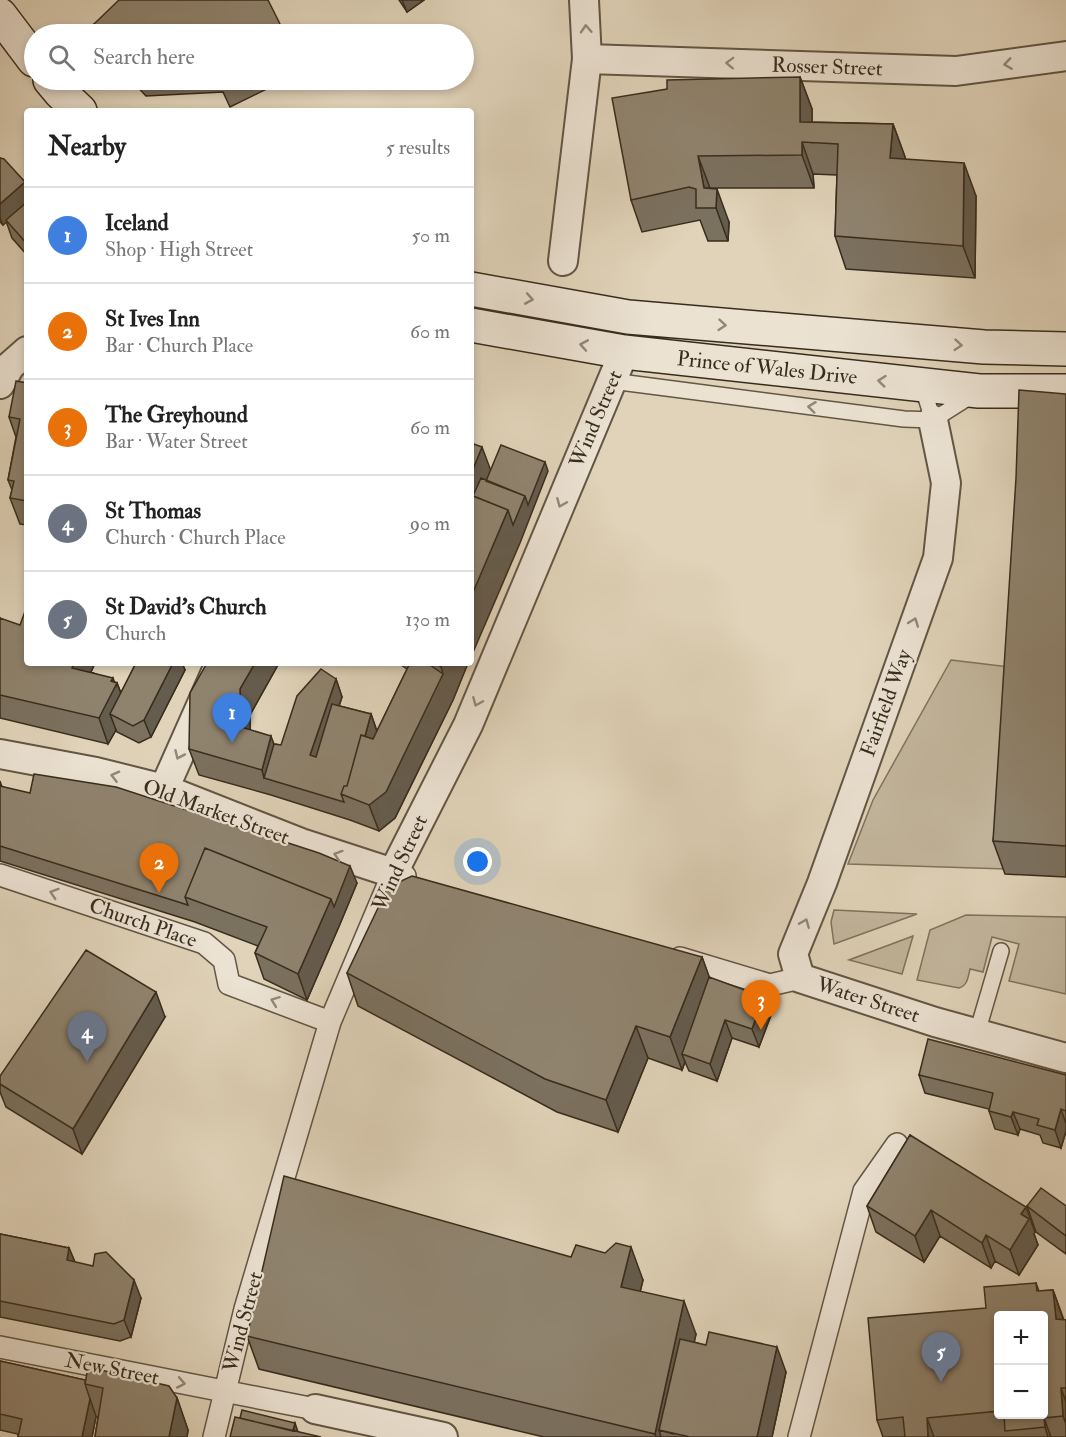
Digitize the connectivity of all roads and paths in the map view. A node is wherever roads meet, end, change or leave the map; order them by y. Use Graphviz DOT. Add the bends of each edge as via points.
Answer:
graph roads {
  1 [pos="584,0"];
  2 [pos="0,15"];
  3 [pos="24,47"];
  4 [pos="1066,56"];
  5 [pos="587,59"];
  6 [pos="563,261"];
  7 [pos="474,290"];
  8 [pos="474,326"];
  9 [pos="1066,349"];
  10 [pos="618,367"];
  11 [pos="922,385"];
  12 [pos="979,391"];
  13 [pos="1066,391"];
  14 [pos="933,420"];
  15 [pos="219,666"];
  16 [pos="0,754"];
  17 [pos="164,789"];
  18 [pos="393,873"];
  19 [pos="0,875"];
  20 [pos="428,883"];
  21 [pos="656,951"];
  22 [pos="1001,951"];
  23 [pos="800,978"];
  24 [pos="330,1022"];
  25 [pos="977,1033"];
  26 [pos="1066,1058"];
  27 [pos="897,1144"];
  28 [pos="0,1347"];
  29 [pos="225,1391"];
  30 [pos="315,1409"];
  31 [pos="214,1437"];
  32 [pos="443,1437"];
  33 [pos="799,1437"];
  5 -- 1 [label="street, one-way"];
  2 -- 3 [label="main road"];
  4 -- 5 [label="street, Rosser Street, one-way" via="956,71"];
  5 -- 6 [label="street"];
  7 -- 9 [label="main road, Prince of Wales Drive, one-way" via="628,317 984,347"];
  10 -- 8 [label="main road, Prince of Wales Drive, one-way"];
  11 -- 10 [label="main road, Prince of Wales Drive, one-way"];
  14 -- 10 [label="lane, one-way" via="904,419"];
  10 -- 18 [label="street, Wind Street, one-way" via="468,725"];
  11 -- 12 [label="main road, Prince of Wales Drive"];
  11 -- 14 [label="lane"];
  12 -- 13 [label="main road, Prince of Wales Drive"];
  12 -- 14 [label="lane"];
  23 -- 14 [label="street, Fairfield Way, one-way" via="793,954 938,558 946,483"];
  15 -- 17 [label="street, one-way"];
  17 -- 16 [label="street, Old Market Street, one-way"];
  18 -- 17 [label="street, Old Market Street, one-way" via="301,843"];
  18 -- 20 [label="street"];
  18 -- 24 [label="street, Wind Street"];
  24 -- 19 [label="street, Church Place, one-way" via="229,984 224,960 204,943"];
  21 -- 23 [label="street, Water Street" via="770,985"];
  22 -- 25 [label="lane"];
  23 -- 25 [label="street, Water Street"];
  24 -- 29 [label="street, Wind Street" via="245,1309"];
  25 -- 26 [label="street, Water Street"];
  27 -- 33 [label="street" via="864,1191"];
  28 -- 29 [label="street, New Street, one-way"];
  29 -- 30 [label="street, New Street"];
  29 -- 31 [label="street, Wind Street"];
  30 -- 32 [label="street"];
}
